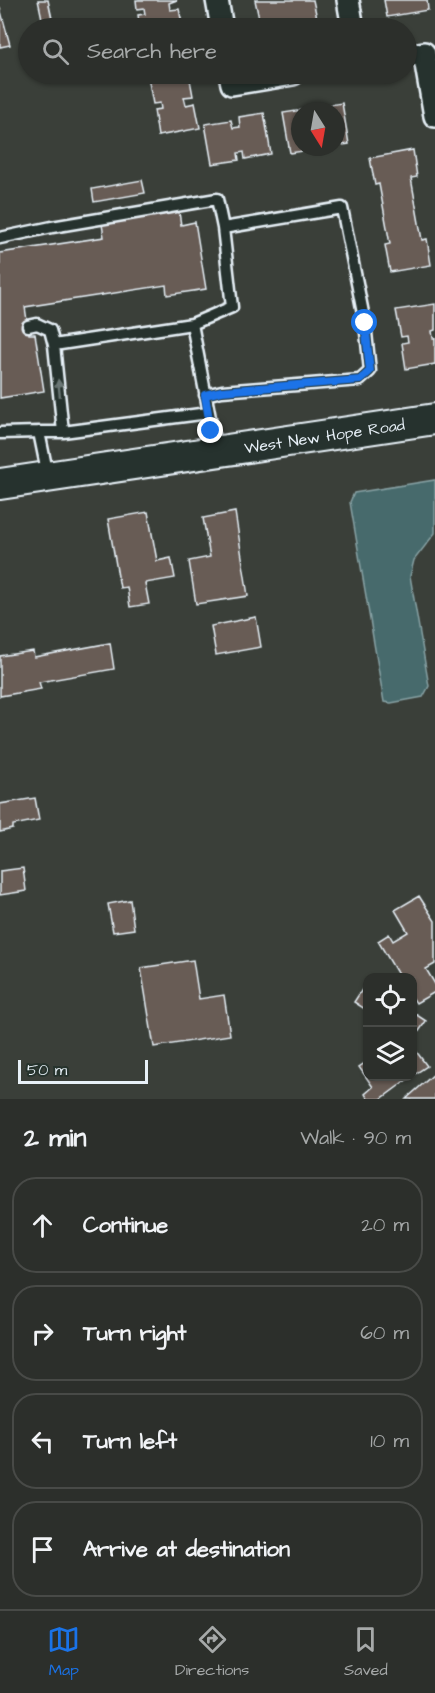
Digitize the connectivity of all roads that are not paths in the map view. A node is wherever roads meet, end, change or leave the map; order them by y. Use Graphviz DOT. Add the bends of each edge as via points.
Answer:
graph roads {
  1 [pos="217,0"];
  2 [pos="348,0"];
  3 [pos="220,18"];
  4 [pos="351,18"];
  5 [pos="417,54"];
  6 [pos="435,116"];
  7 [pos="223,228"];
  8 [pos="0,238"];
  9 [pos="192,324"];
  10 [pos="28,326"];
  11 [pos="54,345"];
  12 [pos="205,395"];
  13 [pos="208,412"];
  14 [pos="435,419"];
  15 [pos="39,432"];
  16 [pos="63,432"];
  17 [pos="0,433"];
  18 [pos="216,452"];
  19 [pos="49,477"];
  20 [pos="0,484"];
  1 -- 3 [label="street"];
  2 -- 4 [label="street"];
  5 -- 6 [label="street" via="424,53"];
  7 -- 8 [label="lane" via="217,199"];
  7 -- 9 [label="lane" via="232,307"];
  7 -- 12 [label="lane" via="342,208 365,323 370,371 360,380"];
  9 -- 11 [label="lane"];
  9 -- 12 [label="lane"];
  10 -- 11 [label="lane" via="37,324 50,330"];
  16 -- 11 [label="lane, one-way"];
  12 -- 13 [label="lane"];
  13 -- 16 [label="lane"];
  13 -- 18 [label="lane"];
  14 -- 18 [label="main road, West New Hope Road"];
  15 -- 16 [label="lane"];
  15 -- 17 [label="lane"];
  15 -- 19 [label="lane"];
  18 -- 19 [label="main road, West New Hope Road"];
  19 -- 20 [label="main road, West New Hope Road"];
}
